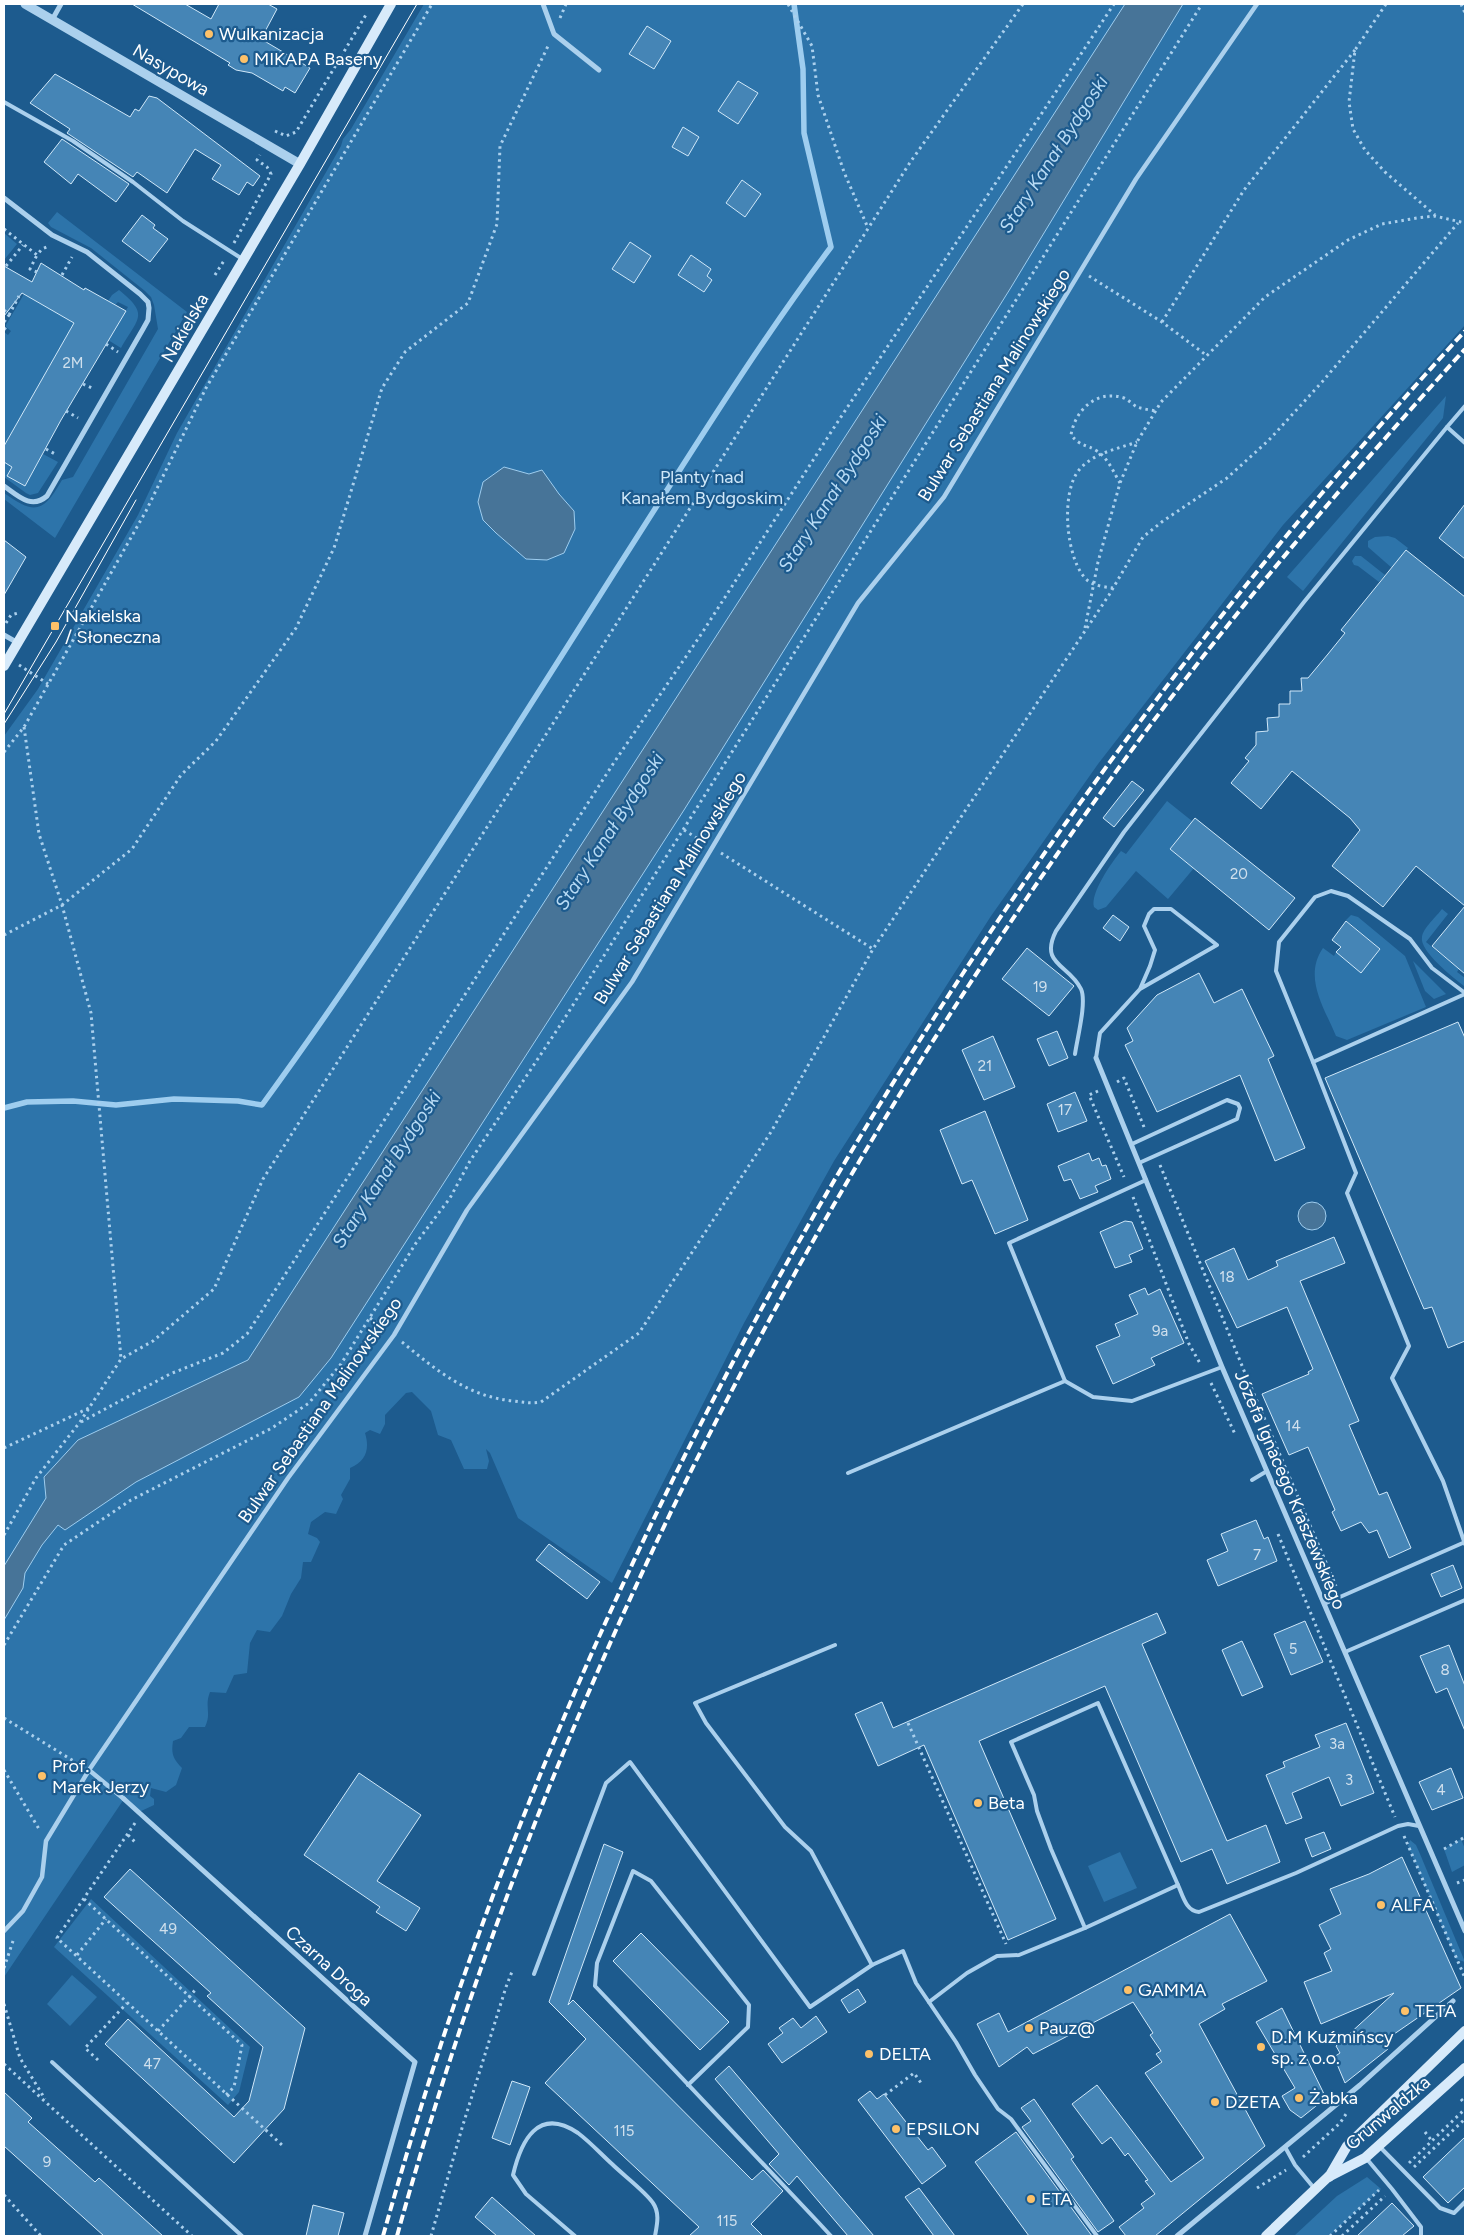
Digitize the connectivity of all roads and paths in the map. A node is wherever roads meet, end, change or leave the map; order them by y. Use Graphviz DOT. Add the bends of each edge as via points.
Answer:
graph roads {
  1 [pos="25,4"];
  2 [pos="61,4"];
  3 [pos="391,4"];
  4 [pos="432,4"];
  5 [pos="543,4"];
  6 [pos="566,4"];
  7 [pos="788,4"];
  8 [pos="1023,4"];
  9 [pos="1114,4"];
  10 [pos="1202,4"];
  11 [pos="1257,4"];
  12 [pos="1386,4"];
  13 [pos="1461,4"];
  14 [pos="367,12"];
  15 [pos="1465,13"];
  16 [pos="52,20"];
  17 [pos="554,34"];
  18 [pos="1355,50"];
  19 [pos="599,70"];
  20 [pos="4,102"];
  21 [pos="266,145"];
  22 [pos="300,164"];
  23 [pos="4,198"];
  24 [pos="1435,216"];
  25 [pos="1458,223"];
  26 [pos="1465,223"];
  27 [pos="868,228"];
  28 [pos="4,230"];
  29 [pos="23,245"];
  30 [pos="57,248"];
  31 [pos="65,251"];
  32 [pos="229,252"];
  33 [pos="74,254"];
  34 [pos="37,255"];
  35 [pos="79,256"];
  36 [pos="244,260"];
  37 [pos="6,266"];
  38 [pos="1081,271"];
  39 [pos="37,272"];
  40 [pos="62,275"];
  41 [pos="214,277"];
  42 [pos="19,296"];
  43 [pos="4,310"];
  44 [pos="9,315"];
  45 [pos="4,322"];
  46 [pos="1162,322"];
  47 [pos="4,328"];
  48 [pos="9,332"];
  49 [pos="106,344"];
  50 [pos="1206,355"];
  51 [pos="117,361"];
  52 [pos="83,384"];
  53 [pos="99,392"];
  54 [pos="1465,406"];
  55 [pos="66,411"];
  56 [pos="1156,411"];
  57 [pos="83,420"];
  58 [pos="1447,428"];
  59 [pos="1137,442"];
  60 [pos="1465,443"];
  61 [pos="46,449"];
  62 [pos="1101,454"];
  63 [pos="62,458"];
  64 [pos="1120,484"];
  65 [pos="4,486"];
  66 [pos="1093,583"];
  67 [pos="1113,588"];
  68 [pos="22,605"];
  69 [pos="4,627"];
  70 [pos="1084,632"];
  71 [pos="4,634"];
  72 [pos="18,643"];
  73 [pos="6,663"];
  74 [pos="48,684"];
  75 [pos="24,727"];
  76 [pos="4,752"];
  77 [pos="684,830"];
  78 [pos="712,848"];
  79 [pos="62,905"];
  80 [pos="4,935"];
  81 [pos="873,949"];
  82 [pos="1140,989"];
  83 [pos="1465,994"];
  84 [pos="1075,1054"];
  85 [pos="1096,1058"];
  86 [pos="1313,1062"];
  87 [pos="1108,1086"];
  88 [pos="1148,1137"];
  89 [pos="1132,1144"];
  90 [pos="1156,1156"];
  91 [pos="1139,1163"];
  92 [pos="1146,1180"];
  93 [pos="1129,1188"];
  94 [pos="370,1318"];
  95 [pos="394,1335"];
  96 [pos="121,1359"];
  97 [pos="1222,1367"];
  98 [pos="1206,1373"];
  99 [pos="1066,1381"];
  100 [pos="89,1408"];
  101 [pos="80,1422"];
  102 [pos="1240,1442"];
  103 [pos="4,1448"];
  104 [pos="1267,1471"];
  105 [pos="848,1473"];
  106 [pos="1252,1480"];
  107 [pos="1275,1525"];
  108 [pos="4,1535"];
  109 [pos="1465,1543"];
  110 [pos="1341,1596"];
  111 [pos="1465,1600"];
  112 [pos="1324,1604"];
  113 [pos="4,1645"];
  114 [pos="835,1646"];
  115 [pos="1345,1652"];
  116 [pos="4,1718"];
  117 [pos="908,1723"];
  118 [pos="4,1770"];
  119 [pos="89,1770"];
  120 [pos="124,1799"];
  121 [pos="141,1814"];
  122 [pos="1398,1826"];
  123 [pos="1419,1826"];
  124 [pos="128,1835"];
  125 [pos="1465,1837"];
  126 [pos="46,1841"];
  127 [pos="135,1842"];
  128 [pos="1444,1849"];
  129 [pos="1465,1880"];
  130 [pos="1458,1883"];
  131 [pos="1178,1885"];
  132 [pos="84,1898"];
  133 [pos="106,1919"];
  134 [pos="1085,1928"];
  135 [pos="4,1931"];
  136 [pos="1465,1931"];
  137 [pos="1009,1950"];
  138 [pos="76,1955"];
  139 [pos="872,1964"];
  140 [pos="513,1969"];
  141 [pos="534,1974"];
  142 [pos="1465,1978"];
  143 [pos="196,1988"];
  144 [pos="189,1996"];
  145 [pos="1453,2001"];
  146 [pos="929,2002"];
  147 [pos="128,2003"];
  148 [pos="4,2004"];
  149 [pos="158,2031"];
  150 [pos="1465,2031"];
  151 [pos="98,2060"];
  152 [pos="52,2062"];
  153 [pos="4,2064"];
  154 [pos="1465,2068"];
  155 [pos="921,2083"];
  156 [pos="688,2084"];
  157 [pos="226,2095"];
  158 [pos="885,2095"];
  159 [pos="1461,2099"];
  160 [pos="47,2104"];
  161 [pos="1465,2104"];
  162 [pos="1425,2132"];
  163 [pos="1432,2141"];
  164 [pos="282,2145"];
  165 [pos="1378,2146"];
  166 [pos="1285,2147"];
  167 [pos="1365,2158"];
  168 [pos="1328,2177"];
  169 [pos="1315,2189"];
  170 [pos="4,2195"];
  171 [pos="1465,2202"];
  172 [pos="41,2236"];
  173 [pos="192,2236"];
  174 [pos="242,2236"];
  175 [pos="365,2236"];
  176 [pos="431,2236"];
  177 [pos="575,2236"];
  178 [pos="655,2236"];
  179 [pos="831,2236"];
  180 [pos="1096,2236"];
  181 [pos="1178,2236"];
  182 [pos="1266,2236"];
  183 [pos="1421,2236"];
  1 -- 16 [label="street, Nasypowa"];
  2 -- 16 [label="street"];
  3 -- 22 [label="main road, Nakielska"];
  4 -- 74 [label="path" via="206,388 146,511"];
  5 -- 17 [label="street"];
  6 -- 17 [label="path"];
  7 -- 27 [label="path" via="812,46 818,95"];
  8 -- 27 [label="path" via="911,161"];
  9 -- 101 [label="path" via="613,764 247,1334 224,1354 170,1374"];
  10 -- 77 [label="path"];
  11 -- 38 [label="street, Bulwar Sebastiana Malinowskiego" via="1136,180"];
  12 -- 18 [label="path"];
  13 -- 15 [label="path"];
  14 -- 21 [label="path" via="296,132 286,136 274,131"];
  16 -- 21 [label="street, Nasypowa"];
  17 -- 19 [label="street"];
  17 -- 79 [label="path" via="500,146 497,224 468,303 405,352 382,388 334,548 296,628 216,741 181,775 132,849"];
  18 -- 24 [label="path" via="1349,102 1353,129 1365,150 1385,172"];
  18 -- 46 [label="path" via="1244,190"];
  20 -- 32 [label="lane" via="73,141"];
  21 -- 22 [label="street, Nasypowa"];
  21 -- 32 [label="path" via="257,160 267,167 270,174"];
  22 -- 36 [label="main road, Nakielska"];
  23 -- 65 [label="street" via="52,235 87,252 140,294 149,308 148,320 47,496 38,502 29,502"];
  24 -- 25 [label="path"];
  24 -- 50 [label="path" via="1382,224 1348,240 1265,297"];
  25 -- 26 [label="path"];
  25 -- 67 [label="path" via="1269,440 1227,478 1143,537"];
  27 -- 96 [label="path" via="263,1179 214,1289 153,1340"];
  28 -- 29 [label="path"];
  29 -- 34 [label="path"];
  29 -- 37 [label="path"];
  30 -- 34 [label="path" via="51,245"];
  31 -- 33 [label="path"];
  32 -- 36 [label="lane"];
  32 -- 41 [label="path"];
  33 -- 35 [label="path"];
  33 -- 40 [label="path"];
  34 -- 39 [label="path" via="30,269"];
  36 -- 72 [label="main road, Nakielska"];
  38 -- 46 [label="path"];
  38 -- 78 [label="street, Bulwar Sebastiana Malinowskiego" via="944,497 858,604"];
  42 -- 44 [label="path"];
  43 -- 44 [label="path"];
  44 -- 45 [label="path"];
  46 -- 50 [label="path"];
  47 -- 48 [label="path"];
  49 -- 51 [label="path" via="121,353"];
  50 -- 56 [label="path"];
  52 -- 53 [label="path"];
  54 -- 58 [label="lane"];
  55 -- 57 [label="path"];
  56 -- 59 [label="path"];
  56 -- 62 [label="path" via="1138,407 1124,398 1092,401 1080,411 1073,424 1072,435 1078,444"];
  58 -- 60 [label="lane"];
  58 -- 84 [label="lane" via="1304,602 1124,832 1056,931 1050,951 1054,960 1081,989 1083,1004"];
  59 -- 62 [label="path"];
  59 -- 64 [label="path"];
  61 -- 63 [label="path"];
  62 -- 64 [label="path"];
  62 -- 66 [label="path" via="1078,472 1070,490 1067,514 1070,544 1077,563 1087,580"];
  64 -- 66 [label="path"];
  66 -- 67 [label="path"];
  66 -- 70 [label="path"];
  67 -- 70 [label="path"];
  68 -- 69 [label="path"];
  70 -- 81 [label="path"];
  71 -- 72 [label="street"];
  72 -- 73 [label="main road, Nakielska"];
  73 -- 74 [label="path"];
  74 -- 75 [label="path"];
  75 -- 76 [label="path"];
  75 -- 79 [label="path" via="39,834"];
  77 -- 78 [label="path"];
  77 -- 94 [label="path"];
  78 -- 81 [label="path"];
  78 -- 95 [label="street, Bulwar Sebastiana Malinowskiego" via="632,982 467,1210"];
  79 -- 80 [label="path"];
  79 -- 96 [label="path" via="91,1013"];
  81 -- 95 [label="path" via="771,1132 639,1333 541,1402 533,1403 499,1400 472,1391 442,1375"];
  82 -- 82 [label="lane" via="1200,954 1217,944 1171,909 1154,908 1144,926 1155,950"];
  82 -- 85 [label="lane" via="1100,1033"];
  83 -- 86 [label="lane"];
  83 -- 86 [label="lane" via="1432,968 1410,940 1348,896 1331,891 1315,897 1280,942 1276,971"];
  85 -- 87 [label="street, Józefa Ignacego Kraszewskiego"];
  86 -- 109 [label="lane" via="1356,1173 1348,1193 1409,1346 1392,1378 1443,1481"];
  87 -- 88 [label="path" via="1124,1078"];
  87 -- 89 [label="street, Józefa Ignacego Kraszewskiego"];
  87 -- 93 [label="path" via="1089,1095"];
  88 -- 89 [label="lane"];
  88 -- 90 [label="lane" via="1227,1100 1240,1108 1237,1120"];
  89 -- 91 [label="street, Józefa Ignacego Kraszewskiego"];
  90 -- 91 [label="lane"];
  90 -- 110 [label="path"];
  91 -- 92 [label="street, Józefa Ignacego Kraszewskiego"];
  92 -- 93 [label="lane"];
  92 -- 97 [label="street, Józefa Ignacego Kraszewskiego"];
  93 -- 98 [label="path" via="1189,1344"];
  93 -- 99 [label="lane" via="1008,1244"];
  94 -- 95 [label="path"];
  94 -- 113 [label="path" via="341,1364 309,1403 272,1428 131,1500 64,1545"];
  95 -- 119 [label="street, Bulwar Sebastiana Malinowskiego" via="288,1478"];
  96 -- 100 [label="path"];
  97 -- 98 [label="lane"];
  97 -- 104 [label="street, Józefa Ignacego Kraszewskiego"];
  98 -- 99 [label="lane" via="1132,1401 1093,1397"];
  98 -- 102 [label="path"];
  99 -- 105 [label="lane"];
  100 -- 101 [label="path"];
  100 -- 103 [label="path"];
  101 -- 108 [label="path" via="36,1478"];
  104 -- 106 [label="lane"];
  104 -- 112 [label="street, Józefa Ignacego Kraszewskiego"];
  107 -- 122 [label="path"];
  109 -- 110 [label="lane"];
  110 -- 112 [label="lane"];
  111 -- 115 [label="lane"];
  112 -- 115 [label="street, Józefa Ignacego Kraszewskiego"];
  114 -- 139 [label="lane" via="695,1703 785,1827 812,1851"];
  115 -- 123 [label="street, Józefa Ignacego Kraszewskiego"];
  116 -- 119 [label="path"];
  117 -- 137 [label="path"];
  118 -- 126 [label="path"];
  119 -- 120 [label="street, Czarna Droga"];
  119 -- 126 [label="street, Bulwar Sebastiana Malinowskiego"];
  120 -- 121 [label="street, Czarna Droga"];
  121 -- 124 [label="path"];
  121 -- 175 [label="street, Czarna Droga" via="347,2004 415,2062"];
  122 -- 123 [label="lane"];
  122 -- 131 [label="lane" via="1296,1873 1199,1912 1188,1907"];
  122 -- 142 [label="path"];
  123 -- 136 [label="street, Józefa Ignacego Kraszewskiego"];
  124 -- 127 [label="path"];
  124 -- 132 [label="path"];
  125 -- 128 [label="path"];
  126 -- 135 [label="street, Bulwar Sebastiana Malinowskiego" via="42,1877 23,1911"];
  129 -- 130 [label="path"];
  131 -- 134 [label="lane"];
  131 -- 134 [label="lane" via="1098,1703 1011,1742"];
  132 -- 133 [label="path"];
  132 -- 138 [label="path" via="58,1938"];
  133 -- 138 [label="path"];
  133 -- 144 [label="path"];
  134 -- 146 [label="lane" via="1019,1955 996,1956"];
  138 -- 147 [label="path"];
  139 -- 141 [label="lane" via="810,2007 630,1762 606,1783"];
  139 -- 146 [label="lane" via="903,1951 916,1983"];
  140 -- 176 [label="path"];
  143 -- 144 [label="path"];
  144 -- 149 [label="path"];
  144 -- 157 [label="path" via="242,2045 234,2088"];
  145 -- 166 [label="street"];
  146 -- 180 [label="lane" via="998,2109 1011,2119"];
  147 -- 149 [label="path"];
  147 -- 151 [label="path" via="85,2048"];
  148 -- 160 [label="path" via="20,2058"];
  149 -- 157 [label="path"];
  150 -- 168 [label="main road, Grunwaldzka" via="1347,2146"];
  152 -- 174 [label="lane"];
  153 -- 160 [label="path"];
  154 -- 165 [label="main road, Grunwaldzka"];
  155 -- 158 [label="path" via="914,2073"];
  156 -- 156 [label="lane" via="595,1986 597,1963 633,1872 651,1881 749,2005 748,2028"];
  156 -- 179 [label="lane"];
  157 -- 164 [label="path"];
  159 -- 161 [label="path"];
  160 -- 173 [label="path"];
  162 -- 163 [label="path"];
  165 -- 167 [label="main road, Grunwaldzka"];
  165 -- 171 [label="lane" via="1440,2208 1454,2213"];
  166 -- 169 [label="lane"];
  166 -- 181 [label="street"];
  167 -- 168 [label="main road, Grunwaldzka"];
  167 -- 183 [label="lane" via="1421,2227"];
  168 -- 169 [label="main road, Grunwaldzka"];
  169 -- 182 [label="main road, Grunwaldzka"];
  170 -- 172 [label="path"];
  177 -- 178 [label="lane" via="526,2194 513,2175 517,2157 528,2135 543,2124 559,2123 579,2134 654,2204 658,2220"];
}
